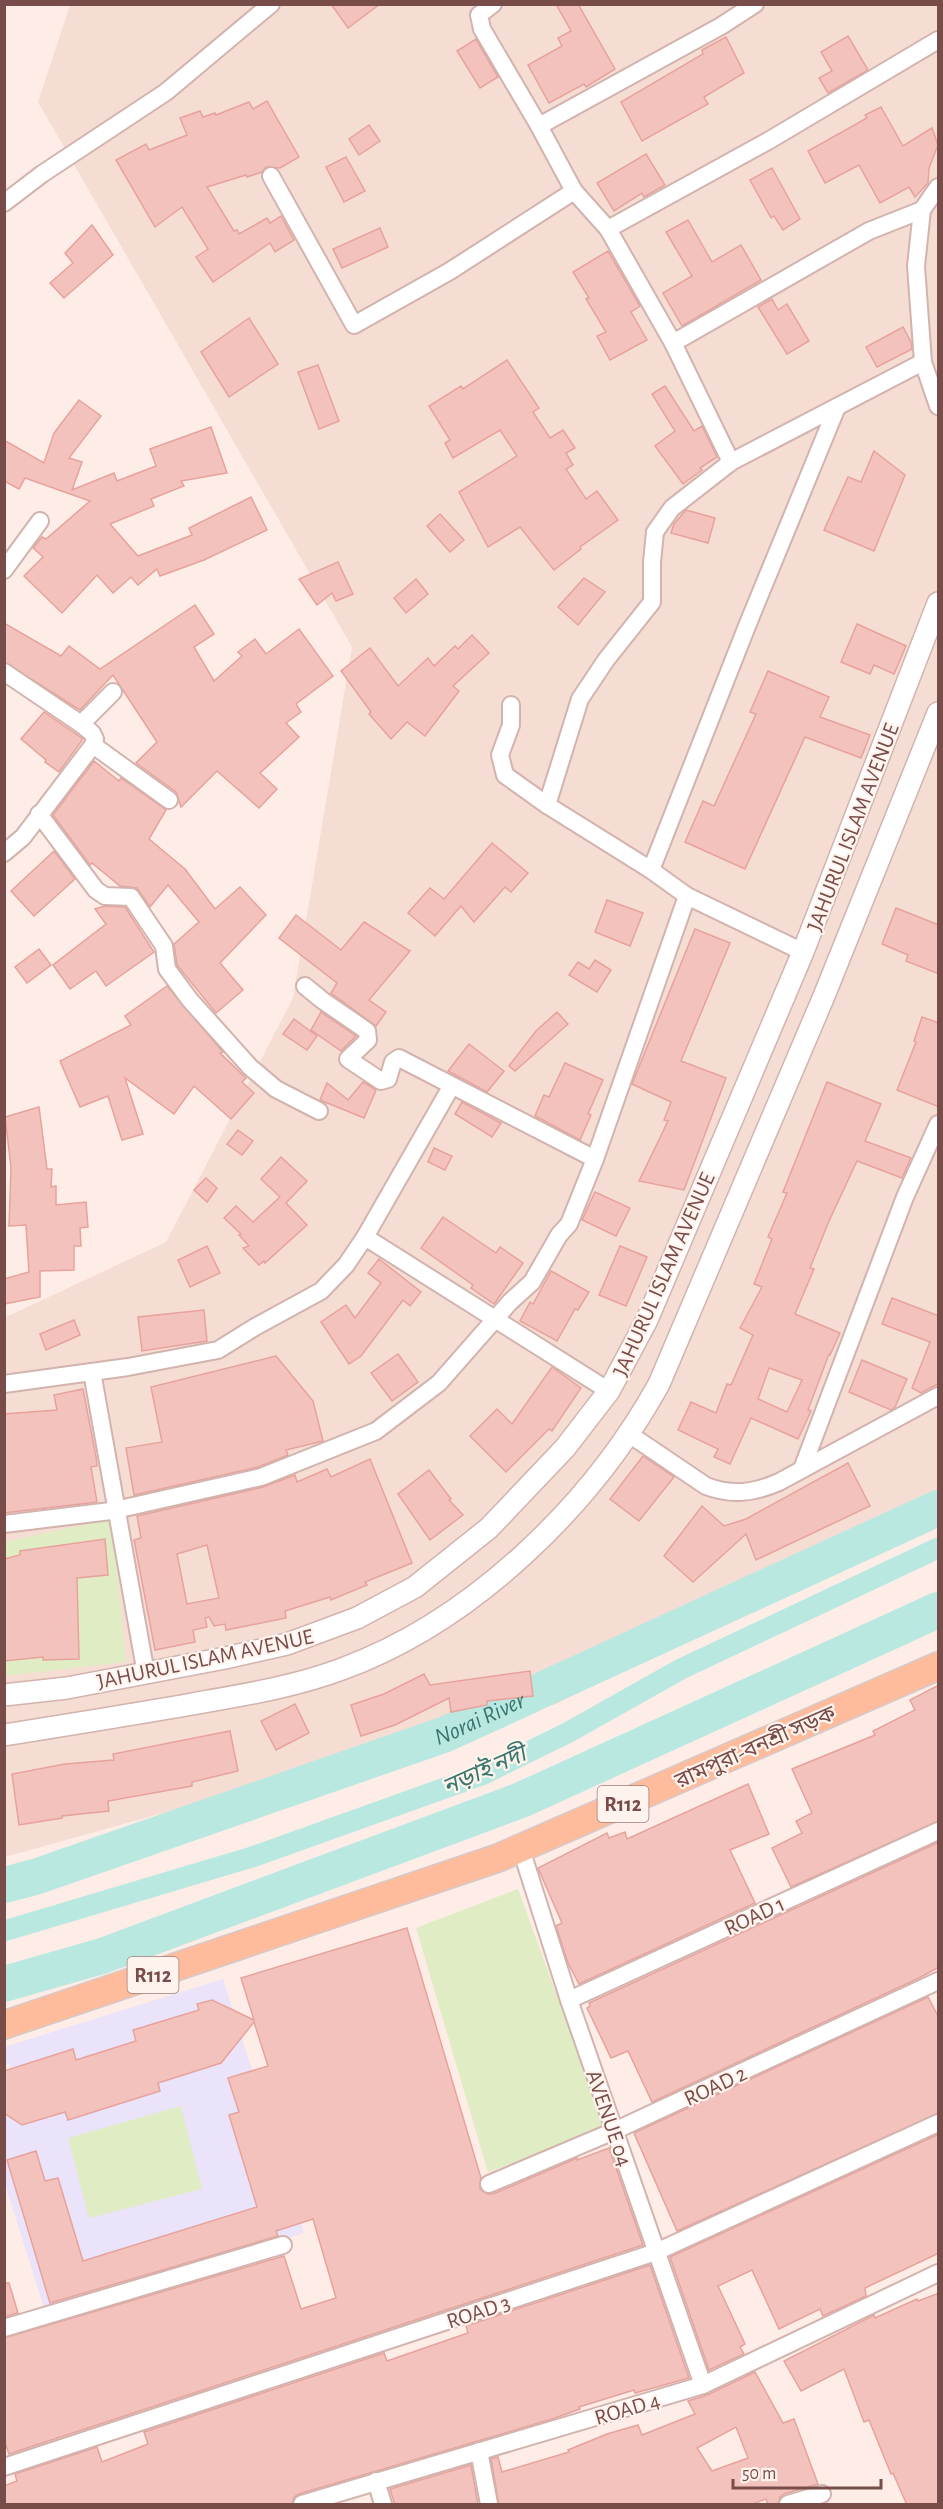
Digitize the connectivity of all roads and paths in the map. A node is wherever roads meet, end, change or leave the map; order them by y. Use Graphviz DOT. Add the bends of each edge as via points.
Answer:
graph roads {
  1 [pos="271,4"];
  2 [pos="493,4"];
  3 [pos="755,4"];
  4 [pos="939,40"];
  5 [pos="539,126"];
  6 [pos="271,176"];
  7 [pos="939,187"];
  8 [pos="574,190"];
  9 [pos="4,204"];
  10 [pos="922,210"];
  11 [pos="608,229"];
  12 [pos="673,344"];
  13 [pos="923,362"];
  14 [pos="939,406"];
  15 [pos="837,407"];
  16 [pos="731,462"];
  17 [pos="40,521"];
  18 [pos="4,570"];
  19 [pos="939,603"];
  20 [pos="4,672"];
  21 [pos="113,692"];
  22 [pos="511,705"];
  23 [pos="939,712"];
  24 [pos="81,724"];
  25 [pos="93,745"];
  26 [pos="169,800"];
  27 [pos="547,805"];
  28 [pos="39,814"];
  29 [pos="4,853"];
  30 [pos="651,870"];
  31 [pos="687,896"];
  32 [pos="803,952"];
  33 [pos="305,986"];
  34 [pos="451,1087"];
  35 [pos="319,1111"];
  36 [pos="939,1124"];
  37 [pos="595,1159"];
  38 [pos="365,1237"];
  39 [pos="497,1320"];
  40 [pos="92,1372"];
  41 [pos="4,1384"];
  42 [pos="609,1391"];
  43 [pos="939,1396"];
  44 [pos="629,1434"];
  45 [pos="802,1469"];
  46 [pos="117,1510"];
  47 [pos="4,1524"];
  48 [pos="939,1666"];
  49 [pos="146,1674"];
  50 [pos="4,1695"];
  51 [pos="4,1734"];
  52 [pos="939,1831"];
  53 [pos="521,1849"];
  54 [pos="301,1926"];
  55 [pos="939,1981"];
  56 [pos="569,2000"];
  57 [pos="4,2008"];
  58 [pos="4,2025"];
  59 [pos="939,2123"];
  60 [pos="614,2131"];
  61 [pos="489,2184"];
  62 [pos="283,2245"];
  63 [pos="656,2252"];
  64 [pos="939,2273"];
  65 [pos="4,2328"];
  66 [pos="703,2385"];
  67 [pos="478,2451"];
  68 [pos="4,2467"];
  69 [pos="376,2481"];
  70 [pos="822,2494"];
  71 [pos="302,2505"];
  72 [pos="383,2505"];
  73 [pos="489,2505"];
  74 [pos="788,2505"];
  1 -- 9 [label="street" via="166,92 42,174"];
  2 -- 5 [label="street" via="479,15 482,29"];
  3 -- 5 [label="street" via="721,27"];
  4 -- 11 [label="street"];
  5 -- 8 [label="street"];
  6 -- 8 [label="street" via="354,325 450,271"];
  7 -- 10 [label="street"];
  8 -- 11 [label="street"];
  10 -- 12 [label="street" via="869,231"];
  10 -- 13 [label="street" via="916,266"];
  11 -- 12 [label="street"];
  12 -- 16 [label="street"];
  13 -- 14 [label="street"];
  13 -- 15 [label="street"];
  15 -- 16 [label="street"];
  15 -- 30 [label="street"];
  16 -- 27 [label="street" via="672,508 655,532 652,602 580,699"];
  17 -- 18 [label="street"];
  19 -- 32 [label="street, JAHURUL ISLAM AVENUE"];
  20 -- 24 [label="street"];
  21 -- 24 [label="street"];
  22 -- 27 [label="street" via="511,725 500,754 505,775"];
  23 -- 44 [label="street, JAHURUL ISLAM AVENUE" via="825,996 664,1373"];
  24 -- 25 [label="street" via="92,733"];
  25 -- 26 [label="street"];
  25 -- 28 [label="street"];
  27 -- 30 [label="street"];
  28 -- 29 [label="street"];
  28 -- 35 [label="street" via="96,890 105,896 131,897 164,946 166,969 250,1066 276,1089"];
  30 -- 31 [label="street"];
  31 -- 32 [label="street"];
  31 -- 37 [label="street"];
  32 -- 42 [label="street, JAHURUL ISLAM AVENUE" via="647,1320"];
  33 -- 34 [label="street" via="367,1031 368,1040 351,1055 350,1061 386,1081 393,1062 399,1058"];
  34 -- 37 [label="street"];
  34 -- 38 [label="street"];
  36 -- 45 [label="street" via="905,1197"];
  37 -- 39 [label="street" via="569,1224 532,1282"];
  38 -- 39 [label="street"];
  38 -- 40 [label="street" via="321,1291 218,1350"];
  39 -- 42 [label="street"];
  39 -- 46 [label="street" via="439,1383 376,1431 261,1477"];
  40 -- 41 [label="street"];
  40 -- 46 [label="street"];
  42 -- 49 [label="street, JAHURUL ISLAM AVENUE" via="519,1499 416,1587 357,1618 287,1644"];
  43 -- 45 [label="street"];
  44 -- 45 [label="street" via="706,1486 720,1491 761,1490"];
  44 -- 51 [label="street, JAHURUL ISLAM AVENUE" via="586,1488 510,1566 447,1616 373,1656 306,1681 235,1697"];
  46 -- 47 [label="street"];
  46 -- 49 [label="street"];
  48 -- 53 [label="main road, রামপুরা-বনশ্রী সড়ক / R112"];
  49 -- 50 [label="street, JAHURUL ISLAM AVENUE"];
  52 -- 56 [label="street, ROAD 1"];
  53 -- 54 [label="main road, রামপুরা-বনশ্রী সড়ক / R112"];
  53 -- 56 [label="street, AVENUE 04"];
  54 -- 57 [label="main road, রামপুরা-বনশ্রী সড়ক / R112" via="124,1969"];
  54 -- 58 [label="main road, রামপুরা-বনশ্রী সড়ক / R112"];
  55 -- 60 [label="street, ROAD 2"];
  56 -- 60 [label="street, AVENUE 04"];
  59 -- 63 [label="street, ROAD 3"];
  60 -- 61 [label="street, ROAD 2"];
  60 -- 63 [label="street, AVENUE 04"];
  62 -- 65 [label="street"];
  63 -- 66 [label="street, AVENUE 04"];
  63 -- 68 [label="street, ROAD 3"];
  64 -- 66 [label="street, ROAD 4"];
  66 -- 67 [label="street, ROAD 4"];
  67 -- 69 [label="street, ROAD 4"];
  67 -- 73 [label="street"];
  69 -- 71 [label="street, ROAD 4"];
  69 -- 72 [label="street"];
  70 -- 74 [label="street"];
}
